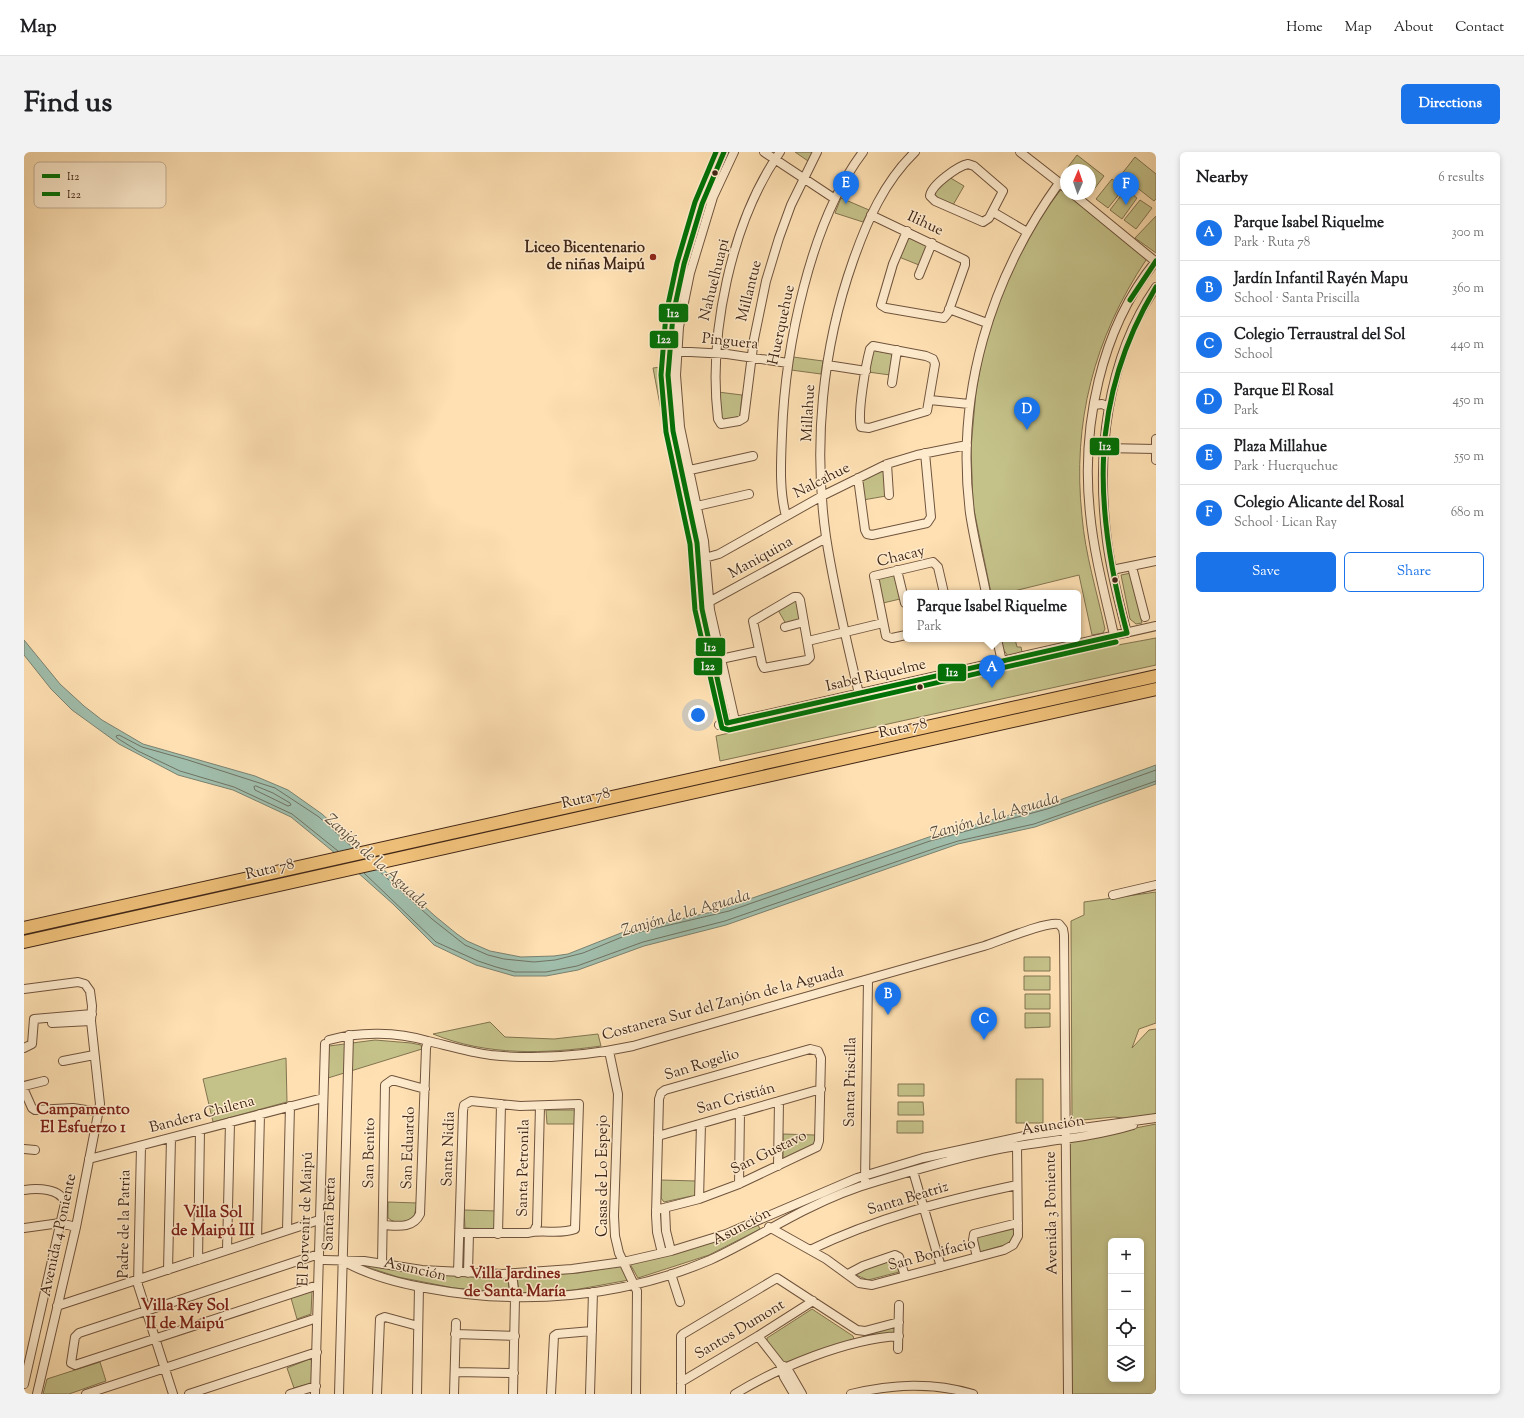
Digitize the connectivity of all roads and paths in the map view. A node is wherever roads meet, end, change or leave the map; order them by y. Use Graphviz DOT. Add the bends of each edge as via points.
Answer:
graph roads {
  1 [pos="724,152"];
  2 [pos="734,152"];
  3 [pos="764,152"];
  4 [pos="780,152"];
  5 [pos="816,152"];
  6 [pos="863,152"];
  7 [pos="915,152"];
  8 [pos="1020,152"];
  9 [pos="774,160"];
  10 [pos="803,179"];
  11 [pos="1059,183"];
  12 [pos="835,199"];
  13 [pos="1080,200"];
  14 [pos="993,212"];
  15 [pos="871,215"];
  16 [pos="907,231"];
  17 [pos="1027,232"];
  18 [pos="932,243"];
  19 [pos="1156,262"];
  20 [pos="919,275"];
  21 [pos="1156,287"];
  22 [pos="947,313"];
  23 [pos="987,323"];
  24 [pos="897,350"];
  25 [pos="673,351"];
  26 [pos="716,354"];
  27 [pos="750,358"];
  28 [pos="788,363"];
  29 [pos="827,366"];
  30 [pos="866,371"];
  31 [pos="892,383"];
  32 [pos="930,400"];
  33 [pos="969,404"];
  34 [pos="1094,405"];
  35 [pos="1109,407"];
  36 [pos="719,423"];
  37 [pos="1156,439"];
  38 [pos="967,445"];
  39 [pos="1104,448"];
  40 [pos="1156,449"];
  41 [pos="925,454"];
  42 [pos="752,456"];
  43 [pos="1156,460"];
  44 [pos="887,464"];
  45 [pos="690,470"];
  46 [pos="858,478"];
  47 [pos="1088,487"];
  48 [pos="1103,487"];
  49 [pos="749,494"];
  50 [pos="889,495"];
  51 [pos="822,496"];
  52 [pos="697,506"];
  53 [pos="786,516"];
  54 [pos="826,538"];
  55 [pos="702,558"];
  56 [pos="1156,561"];
  57 [pos="1132,567"];
  58 [pos="897,570"];
  59 [pos="1112,570"];
  60 [pos="943,590"];
  61 [pos="985,590"];
  62 [pos="903,595"];
  63 [pos="709,602"];
  64 [pos="1145,618"];
  65 [pos="804,622"];
  66 [pos="883,623"];
  67 [pos="1156,626"];
  68 [pos="784,627"];
  69 [pos="845,632"];
  70 [pos="1127,633"];
  71 [pos="903,636"];
  72 [pos="1114,636"];
  73 [pos="808,641"];
  74 [pos="998,642"];
  75 [pos="758,651"];
  76 [pos="717,660"];
  77 [pos="1002,662"];
  78 [pos="1156,676"];
  79 [pos="1156,689"];
  80 [pos="859,694"];
  81 [pos="735,721"];
  82 [pos="1156,885"];
  83 [pos="1113,895"];
  84 [pos="24,928"];
  85 [pos="1064,935"];
  86 [pos="24,942"];
  87 [pos="868,980"];
  88 [pos="24,990"];
  89 [pos="91,1018"];
  90 [pos="349,1036"];
  91 [pos="428,1041"];
  92 [pos="327,1042"];
  93 [pos="24,1048"];
  94 [pos="609,1051"];
  95 [pos="818,1051"];
  96 [pos="94,1055"];
  97 [pos="63,1061"];
  98 [pos="44,1081"];
  99 [pos="24,1086"];
  100 [pos="425,1089"];
  101 [pos="821,1089"];
  102 [pos="24,1090"];
  103 [pos="323,1098"];
  104 [pos="779,1101"];
  105 [pos="501,1104"];
  106 [pos="290,1106"];
  107 [pos="540,1106"];
  108 [pos="100,1108"];
  109 [pos="740,1112"];
  110 [pos="260,1114"];
  111 [pos="1153,1118"];
  112 [pos="230,1122"];
  113 [pos="701,1124"];
  114 [pos="200,1130"];
  115 [pos="1065,1134"];
  116 [pos="658,1136"];
  117 [pos="171,1138"];
  118 [pos="141,1146"];
  119 [pos="1017,1146"];
  120 [pos="24,1150"];
  121 [pos="35,1150"];
  122 [pos="89,1159"];
  123 [pos="778,1166"];
  124 [pos="913,1171"];
  125 [pos="864,1176"];
  126 [pos="739,1184"];
  127 [pos="866,1185"];
  128 [pos="1017,1185"];
  129 [pos="25,1188"];
  130 [pos="699,1199"];
  131 [pos="924,1207"];
  132 [pos="661,1210"];
  133 [pos="320,1220"];
  134 [pos="760,1220"];
  135 [pos="60,1223"];
  136 [pos="1018,1223"];
  137 [pos="383,1225"];
  138 [pos="76,1227"];
  139 [pos="24,1228"];
  140 [pos="772,1228"];
  141 [pos="287,1230"];
  142 [pos="534,1231"];
  143 [pos="460,1233"];
  144 [pos="469,1233"];
  145 [pos="498,1234"];
  146 [pos="257,1240"];
  147 [pos="228,1250"];
  148 [pos="810,1250"];
  149 [pos="671,1251"];
  150 [pos="662,1253"];
  151 [pos="321,1257"];
  152 [pos="978,1257"];
  153 [pos="198,1260"];
  154 [pos="343,1261"];
  155 [pos="623,1262"];
  156 [pos="382,1264"];
  157 [pos="941,1267"];
  158 [pos="168,1270"];
  159 [pos="458,1273"];
  160 [pos="468,1273"];
  161 [pos="512,1274"];
  162 [pos="671,1274"];
  163 [pos="848,1274"];
  164 [pos="905,1276"];
  165 [pos="137,1280"];
  166 [pos="635,1284"];
  167 [pos="318,1285"];
  168 [pos="419,1287"];
  169 [pos="593,1292"];
  170 [pos="515,1298"];
  171 [pos="813,1301"];
  172 [pos="680,1302"];
  173 [pos="899,1305"];
  174 [pos="57,1306"];
  175 [pos="146,1310"];
  176 [pos="317,1318"];
  177 [pos="899,1322"];
  178 [pos="456,1323"];
  179 [pos="418,1326"];
  180 [pos="861,1331"];
  181 [pos="592,1332"];
  182 [pos="455,1334"];
  183 [pos="515,1336"];
  184 [pos="758,1336"];
  185 [pos="899,1336"];
  186 [pos="154,1338"];
  187 [pos="862,1341"];
  188 [pos="898,1349"];
  189 [pos="317,1352"];
  190 [pos="164,1368"];
  191 [pos="783,1368"];
  192 [pos="455,1372"];
  193 [pos="514,1373"];
  194 [pos="681,1382"];
  195 [pos="24,1384"];
  196 [pos="316,1390"];
  197 [pos="37,1394"];
  198 [pos="86,1394"];
  199 [pos="173,1394"];
  200 [pos="189,1394"];
  201 [pos="290,1394"];
  202 [pos="339,1394"];
  203 [pos="377,1394"];
  204 [pos="417,1394"];
  205 [pos="454,1394"];
  206 [pos="513,1394"];
  207 [pos="551,1394"];
  208 [pos="590,1394"];
  209 [pos="636,1394"];
  210 [pos="681,1394"];
  211 [pos="736,1394"];
  212 [pos="794,1394"];
  213 [pos="802,1394"];
  214 [pos="851,1394"];
  215 [pos="973,1394"];
  216 [pos="1068,1394"];
  1 -- 25 [label="street" via="709,186 687,251 673,315"];
  2 -- 25 [label="street" via="713,197 695,252"];
  3 -- 9 [label="street"];
  4 -- 9 [label="street, Nahuelhuapi"];
  5 -- 10 [label="street, Millantue"];
  6 -- 12 [label="street, Huerquehue"];
  7 -- 15 [label="street, Millahue" via="891,179"];
  8 -- 11 [label="street"];
  9 -- 10 [label="street"];
  9 -- 26 [label="street, Nahuelhuapi" via="755,196 736,249 719,314"];
  10 -- 12 [label="street"];
  10 -- 27 [label="street, Millantue" via="772,260"];
  11 -- 17 [label="street"];
  12 -- 28 [label="street, Huerquehue" via="806,280"];
  13 -- 19 [label="street"];
  14 -- 14 [label="street" via="1002,189 970,165 964,165 954,171 930,193 930,198 984,226"];
  14 -- 17 [label="street"];
  15 -- 16 [label="street, Ilihue"];
  15 -- 29 [label="street, Millahue" via="843,291"];
  16 -- 18 [label="street, Ilihue"];
  16 -- 22 [label="street" via="887,280 882,306 934,317"];
  17 -- 23 [label="street" via="1006,273"];
  18 -- 20 [label="street"];
  18 -- 22 [label="street, Ilihue" via="965,260"];
  19 -- 34 [label="street" via="1132,296 1119,322 1106,355"];
  21 -- 35 [label="street" via="1128,340"];
  22 -- 23 [label="street"];
  23 -- 33 [label="street" via="975,367"];
  24 -- 30 [label="street" via="872,347"];
  24 -- 31 [label="street"];
  24 -- 32 [label="street" via="929,357 934,361"];
  25 -- 26 [label="street, Pinguera"];
  25 -- 45 [label="street" via="678,411"];
  25 -- 55 [label="street" via="669,391 672,422"];
  26 -- 27 [label="street, Pinguera"];
  26 -- 36 [label="street, Nahuelhuapi"];
  27 -- 28 [label="street, Pinguera"];
  27 -- 36 [label="street, Millantue" via="744,418"];
  28 -- 53 [label="street, Huerquehue" via="783,401 782,444 783,503"];
  29 -- 30 [label="street"];
  29 -- 51 [label="street, Millahue" via="821,436"];
  30 -- 32 [label="street" via="860,416 862,427 869,428 924,412 928,410"];
  32 -- 33 [label="street"];
  33 -- 38 [label="street"];
  34 -- 35 [label="street" via="1102,404"];
  34 -- 47 [label="street" via="1089,445"];
  35 -- 39 [label="street"];
  37 -- 40 [label="street"];
  38 -- 41 [label="street, Nalcahue"];
  38 -- 61 [label="street" via="970,513"];
  39 -- 40 [label="street"];
  39 -- 48 [label="street"];
  40 -- 43 [label="street"];
  41 -- 44 [label="street, Nalcahue"];
  41 -- 46 [label="street" via="931,517 927,523 867,534"];
  42 -- 45 [label="street"];
  44 -- 46 [label="street, Nalcahue"];
  44 -- 50 [label="street"];
  45 -- 52 [label="street"];
  46 -- 51 [label="street, Nalcahue"];
  47 -- 48 [label="street" via="1096,490"];
  47 -- 72 [label="street" via="1096,552"];
  48 -- 59 [label="street"];
  49 -- 52 [label="street"];
  51 -- 53 [label="street, Nalcahue"];
  51 -- 54 [label="street, Millahue"];
  52 -- 55 [label="street"];
  53 -- 55 [label="street, Nalcahue" via="719,554"];
  54 -- 63 [label="street, Maniquina"];
  54 -- 69 [label="street, Millahue"];
  55 -- 63 [label="street"];
  55 -- 76 [label="street" via="701,602"];
  56 -- 57 [label="street"];
  57 -- 59 [label="street"];
  57 -- 64 [label="street"];
  58 -- 60 [label="street, Chacay" via="936,563"];
  58 -- 62 [label="street"];
  58 -- 66 [label="street, Chacay" via="873,578"];
  59 -- 70 [label="street"];
  63 -- 76 [label="street"];
  65 -- 68 [label="street"];
  65 -- 73 [label="street"];
  65 -- 75 [label="street" via="799,598 796,596 755,619 753,623"];
  66 -- 69 [label="street"];
  66 -- 71 [label="street, Chacay" via="888,638"];
  67 -- 70 [label="street, Isabel Riquelme"];
  69 -- 73 [label="street"];
  69 -- 80 [label="street, Millahue"];
  70 -- 72 [label="street, Isabel Riquelme"];
  72 -- 77 [label="street, Isabel Riquelme"];
  73 -- 75 [label="street" via="811,654 808,659 767,668 762,664"];
  74 -- 77 [label="street"];
  75 -- 76 [label="street"];
  76 -- 81 [label="street"];
  76 -- 81 [label="street, Isabel Riquelme" via="723,724"];
  77 -- 80 [label="street, Isabel Riquelme"];
  78 -- 84 [label="highway, Ruta 78"];
  79 -- 86 [label="highway, Ruta 78"];
  80 -- 81 [label="street, Isabel Riquelme"];
  82 -- 83 [label="street"];
  85 -- 87 [label="street, Costanera Sur del Zanjón de la Aguada" via="1059,924 1049,924 1000,942"];
  85 -- 115 [label="street, Avenida 3 Poniente"];
  87 -- 94 [label="street, Costanera Sur del Zanjón de la Aguada"];
  87 -- 125 [label="street, Santa Priscilla"];
  88 -- 89 [label="street, Avenida 4 Poniente" via="78,982 85,984 90,991"];
  89 -- 93 [label="street" via="41,1024 34,1030 32,1044"];
  89 -- 96 [label="street, Avenida 4 Poniente"];
  90 -- 91 [label="street, Costanera Sur del Zanjón de la Aguada" via="389,1034"];
  90 -- 92 [label="street, Costanera Sur del Zanjón de la Aguada"];
  90 -- 154 [label="street, Santa Berta"];
  91 -- 94 [label="street, Costanera Sur del Zanjón de la Aguada" via="466,1051 520,1057 555,1057"];
  91 -- 100 [label="street, San Eduardo"];
  92 -- 103 [label="street, El Porvenir de Maipú"];
  94 -- 155 [label="street, Casas de Lo Espejo" via="618,1094 614,1222 616,1243"];
  95 -- 101 [label="street, San Gustavo" via="821,1056"];
  95 -- 116 [label="street, San Rogelio" via="810,1049 663,1091 659,1097"];
  96 -- 97 [label="street"];
  96 -- 108 [label="street, Avenida 4 Poniente"];
  98 -- 99 [label="street"];
  100 -- 137 [label="street, San Eduardo" via="420,1214 416,1221 409,1225"];
  100 -- 137 [label="street, San Benito" via="392,1080 385,1085"];
  101 -- 104 [label="street, San Cristián"];
  101 -- 123 [label="street, San Gustavo" via="818,1146"];
  102 -- 108 [label="street" via="35,1110"];
  103 -- 106 [label="street, Bandera Chilena"];
  103 -- 133 [label="street, El Porvenir de Maipú"];
  104 -- 109 [label="street, San Cristián"];
  104 -- 123 [label="street"];
  105 -- 107 [label="street, Santa Nidia"];
  105 -- 143 [label="street, Santa Nidia" via="471,1101 463,1108"];
  105 -- 145 [label="street"];
  106 -- 110 [label="street, Bandera Chilena"];
  106 -- 141 [label="street"];
  107 -- 142 [label="street, Santa Petronila" via="537,1225"];
  107 -- 142 [label="street, Santa Nidia" via="579,1104 575,1229 545,1233"];
  108 -- 122 [label="street, Avenida 4 Poniente"];
  109 -- 113 [label="street, San Cristián"];
  109 -- 126 [label="street"];
  110 -- 112 [label="street, Bandera Chilena"];
  110 -- 146 [label="street"];
  111 -- 115 [label="street, Asunción" via="1115,1131"];
  112 -- 114 [label="street, Bandera Chilena"];
  112 -- 147 [label="street"];
  113 -- 116 [label="street, San Cristián"];
  113 -- 130 [label="street"];
  114 -- 117 [label="street, Bandera Chilena"];
  114 -- 153 [label="street"];
  115 -- 119 [label="street, Asunción"];
  115 -- 125 [label="street, Asunción" via="974,1146"];
  115 -- 216 [label="street, Avenida 3 Poniente"];
  116 -- 132 [label="street, San Rogelio"];
  117 -- 118 [label="street, Bandera Chilena"];
  117 -- 158 [label="street"];
  118 -- 122 [label="street, Bandera Chilena"];
  118 -- 165 [label="street, Padre de la Patria"];
  119 -- 124 [label="street, Asunción"];
  119 -- 128 [label="street, San Bonifacio"];
  120 -- 121 [label="street"];
  122 -- 138 [label="street, Avenida 4 Poniente"];
  123 -- 126 [label="street, San Gustavo"];
  124 -- 127 [label="street, Asunción"];
  124 -- 131 [label="street"];
  125 -- 127 [label="street, Santa Priscilla"];
  125 -- 134 [label="street, Asunción"];
  126 -- 130 [label="street, San Gustavo"];
  127 -- 140 [label="street, Asunción" via="815,1205"];
  128 -- 131 [label="street, Santa Beatriz"];
  128 -- 136 [label="street, San Bonifacio"];
  129 -- 135 [label="street, Avenida 4 Poniente" via="58,1194 64,1199"];
  130 -- 132 [label="street, San Gustavo"];
  131 -- 148 [label="street, Santa Beatriz" via="860,1228"];
  131 -- 157 [label="street"];
  132 -- 149 [label="street, San Rogelio"];
  132 -- 150 [label="street, San Rogelio" via="657,1227"];
  133 -- 141 [label="street"];
  133 -- 151 [label="street, El Porvenir de Maipú"];
  134 -- 140 [label="street, San Bonifacio"];
  134 -- 149 [label="street, Asunción"];
  135 -- 138 [label="street"];
  135 -- 139 [label="street"];
  135 -- 195 [label="street, Avenida 4 Poniente"];
  136 -- 152 [label="street, San Bonifacio" via="1017,1239 1011,1247"];
  136 -- 152 [label="street" via="974,1234 973,1240"];
  137 -- 156 [label="street, San Benito"];
  138 -- 174 [label="street, Avenida 4 Poniente"];
  140 -- 148 [label="street, San Bonifacio"];
  140 -- 162 [label="street, Asunción" via="723,1254"];
  141 -- 146 [label="street"];
  142 -- 145 [label="street"];
  143 -- 144 [label="street"];
  143 -- 159 [label="street, Santa Nidia"];
  144 -- 145 [label="street"];
  144 -- 160 [label="street"];
  146 -- 147 [label="street"];
  147 -- 153 [label="street"];
  148 -- 163 [label="street, San Bonifacio"];
  149 -- 150 [label="street, Asunción"];
  150 -- 155 [label="street, Asunción"];
  151 -- 154 [label="street, Asunción"];
  151 -- 167 [label="street, El Porvenir de Maipú"];
  151 -- 175 [label="street"];
  152 -- 157 [label="street, San Bonifacio"];
  153 -- 158 [label="street"];
  154 -- 156 [label="street, Asunción" via="359,1260"];
  154 -- 168 [label="street, Asunción" via="375,1275"];
  154 -- 202 [label="street, Santa Berta"];
  155 -- 161 [label="street, Asunción" via="578,1269"];
  155 -- 166 [label="street, Casas de Lo Espejo"];
  156 -- 159 [label="street, Asunción"];
  157 -- 164 [label="street, San Bonifacio"];
  158 -- 165 [label="street"];
  159 -- 160 [label="street, Asunción"];
  160 -- 161 [label="street, Asunción"];
  161 -- 170 [label="street"];
  162 -- 166 [label="street, Asunción"];
  162 -- 172 [label="street"];
  163 -- 164 [label="street, San Bonifacio" via="859,1283 868,1285"];
  163 -- 164 [label="street" via="896,1255"];
  165 -- 174 [label="street"];
  165 -- 175 [label="street, Padre de la Patria"];
  166 -- 169 [label="street, Asunción"];
  166 -- 209 [label="street, Casas de Lo Espejo"];
  167 -- 176 [label="street, El Porvenir de Maipú"];
  167 -- 186 [label="street"];
  168 -- 170 [label="street, Asunción"];
  168 -- 179 [label="street"];
  169 -- 170 [label="street, Asunción"];
  169 -- 181 [label="street"];
  170 -- 183 [label="street"];
  171 -- 180 [label="street"];
  171 -- 184 [label="street, Santos Dumont"];
  171 -- 194 [label="street" via="777,1278 728,1306 681,1336"];
  173 -- 177 [label="street"];
  174 -- 197 [label="street, Avenida 4 Poniente"];
  175 -- 186 [label="street, Padre de la Patria"];
  175 -- 186 [label="street" via="77,1333 70,1361 75,1365"];
  176 -- 189 [label="street, El Porvenir de Maipú"];
  176 -- 190 [label="street"];
  177 -- 180 [label="street"];
  177 -- 185 [label="street"];
  178 -- 182 [label="street"];
  179 -- 203 [label="street" via="385,1317 380,1319"];
  179 -- 204 [label="street"];
  180 -- 187 [label="street"];
  181 -- 207 [label="street" via="554,1336"];
  181 -- 208 [label="street"];
  182 -- 183 [label="street"];
  182 -- 192 [label="street"];
  183 -- 193 [label="street"];
  184 -- 191 [label="street"];
  184 -- 194 [label="street, Santos Dumont"];
  185 -- 187 [label="street"];
  185 -- 188 [label="street"];
  186 -- 190 [label="street, Padre de la Patria"];
  187 -- 191 [label="street"];
  189 -- 196 [label="street, El Porvenir de Maipú"];
  189 -- 200 [label="street"];
  190 -- 198 [label="street"];
  190 -- 199 [label="street, Padre de la Patria"];
  191 -- 211 [label="street"];
  191 -- 212 [label="street"];
  191 -- 213 [label="street"];
  192 -- 193 [label="street"];
  192 -- 205 [label="street"];
  193 -- 206 [label="street"];
  194 -- 210 [label="street"];
  196 -- 201 [label="street"];
  214 -- 215 [label="street" via="915,1385 942,1387"];
}
